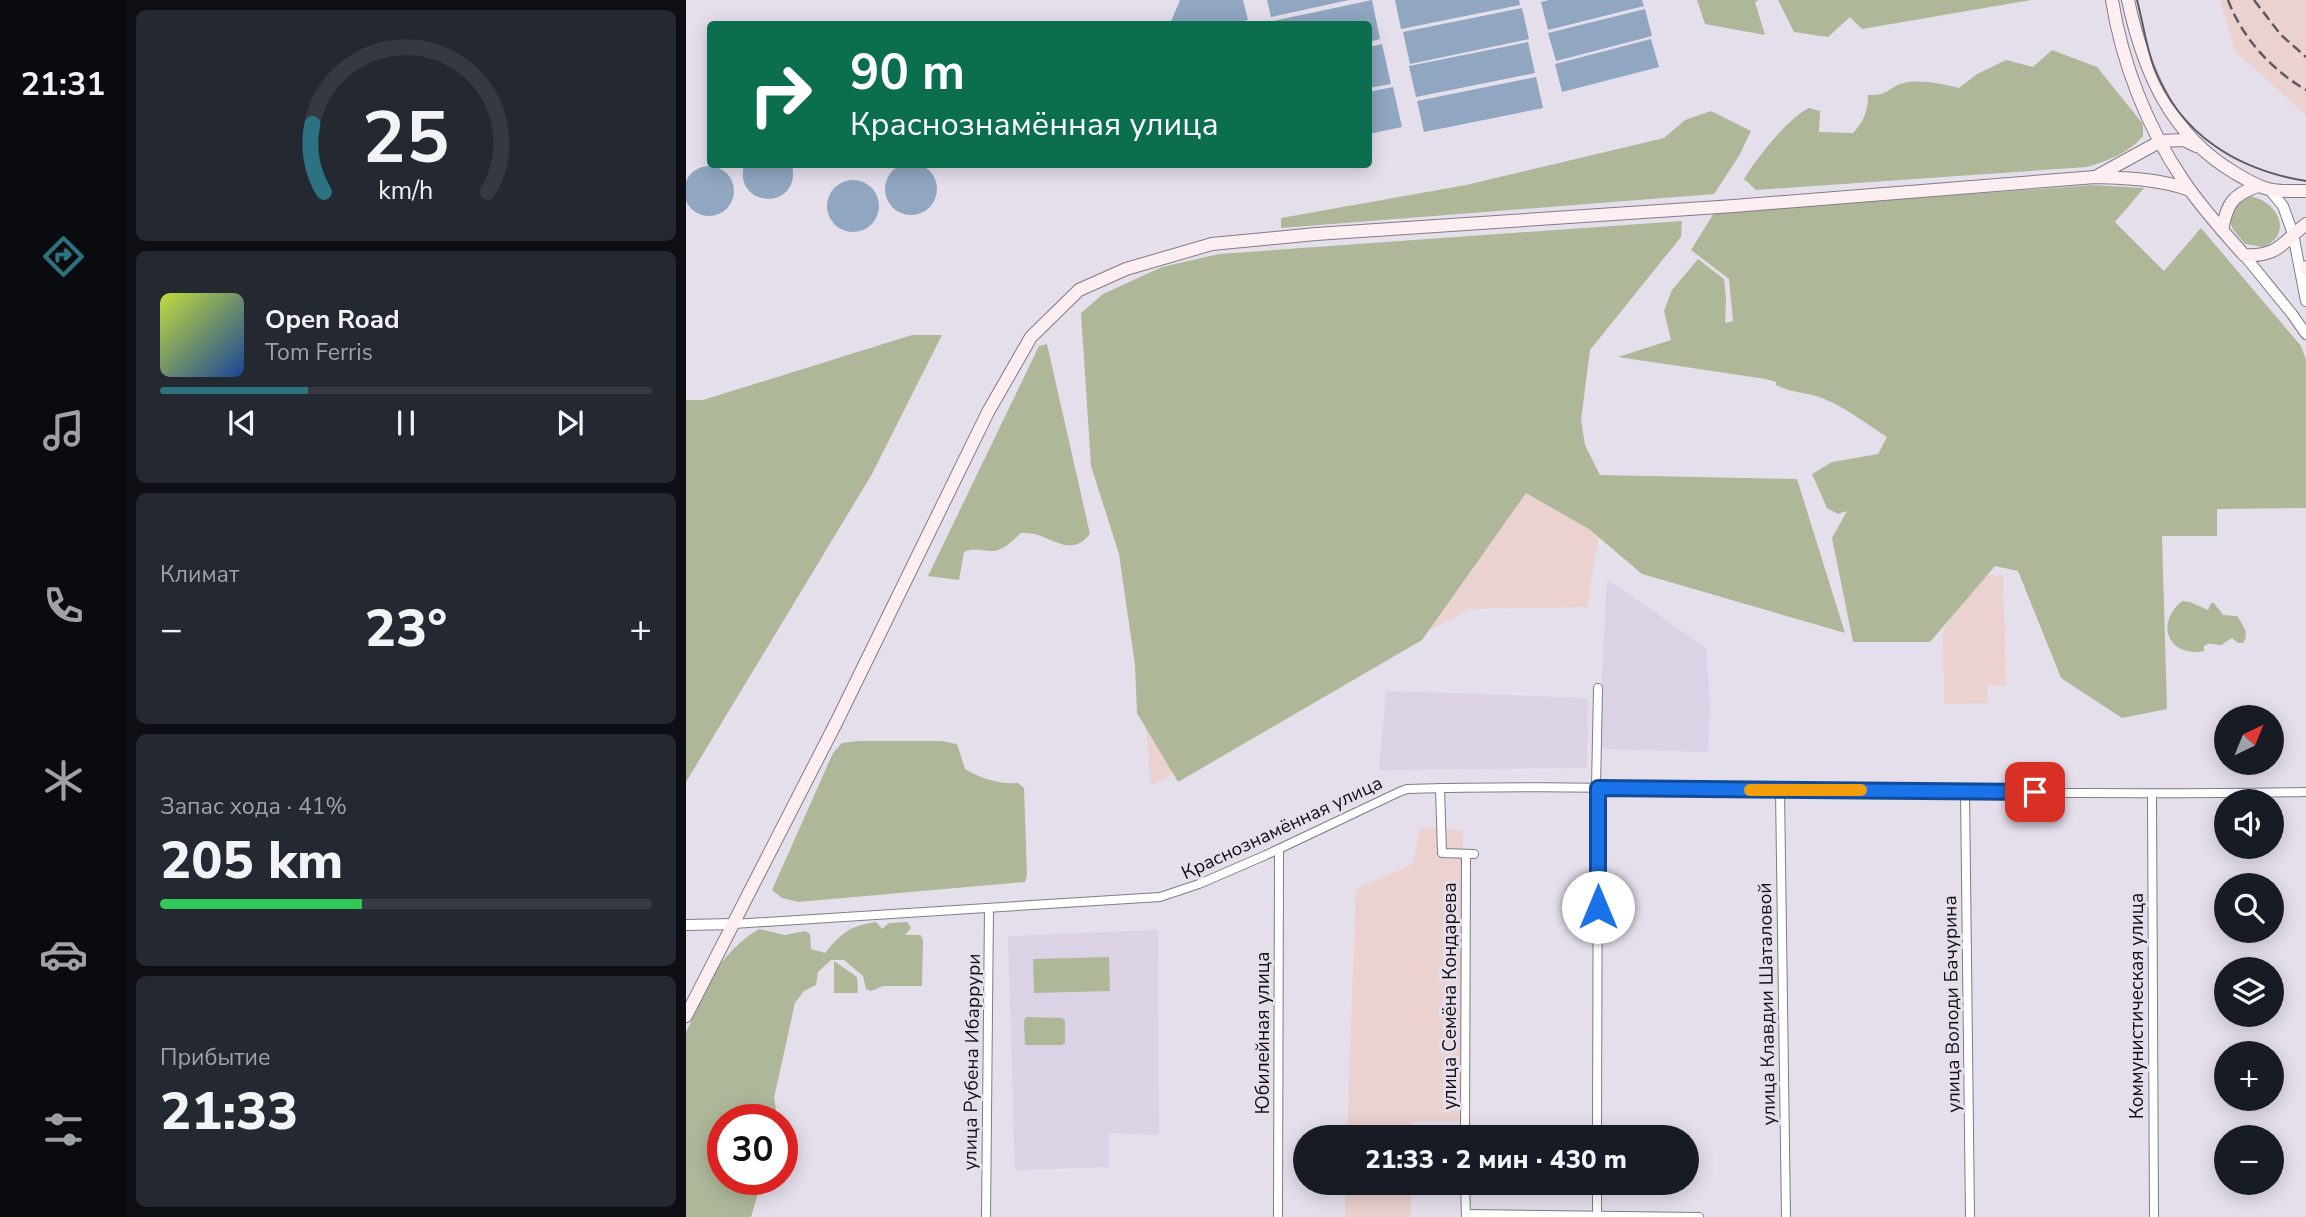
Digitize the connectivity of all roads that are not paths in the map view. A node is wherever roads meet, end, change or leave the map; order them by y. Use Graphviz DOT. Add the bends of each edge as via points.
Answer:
graph roads {
  1 [pos="2112,0"];
  2 [pos="2129,0"];
  3 [pos="2161,141"];
  4 [pos="2204,151"];
  5 [pos="2095,177"];
  6 [pos="2264,188"];
  7 [pos="2190,190"];
  8 [pos="2306,191"];
  9 [pos="2306,224"];
  10 [pos="2222,230"];
  11 [pos="2293,234"];
  12 [pos="2244,255"];
  13 [pos="2306,301"];
  14 [pos="2306,334"];
  15 [pos="1598,688"];
  16 [pos="1440,788"];
  17 [pos="1597,788"];
  18 [pos="1780,790"];
  19 [pos="1965,790"];
  20 [pos="2306,792"];
  21 [pos="2152,795"];
  22 [pos="1279,849"];
  23 [pos="989,908"];
  24 [pos="733,924"];
  25 [pos="686,925"];
  26 [pos="686,1016"];
  27 [pos="1465,1125"];
  28 [pos="1597,1125"];
  29 [pos="1465,1195"];
  30 [pos="1597,1195"];
  31 [pos="1466,1216"];
  32 [pos="1597,1216"];
  33 [pos="986,1217"];
  34 [pos="1279,1217"];
  35 [pos="1699,1217"];
  36 [pos="1786,1217"];
  37 [pos="1970,1217"];
  38 [pos="2154,1217"];
  1 -- 3 [label="main road" via="2125,60"];
  2 -- 4 [label="main road" via="2136,38 2152,80"];
  3 -- 4 [label="main road" via="2184,140"];
  3 -- 5 [label="main road"];
  3 -- 7 [label="main road"];
  4 -- 6 [label="main road"];
  5 -- 7 [label="main road" via="2144,179"];
  5 -- 24 [label="main road" via="1212,244 1126,269 1079,290 1031,337 988,412"];
  6 -- 8 [label="main road"];
  6 -- 10 [label="main road" via="2244,191 2231,200"];
  6 -- 11 [label="street" via="2283,206"];
  7 -- 10 [label="main road"];
  9 -- 11 [label="main road"];
  10 -- 12 [label="main road"];
  11 -- 12 [label="main road" via="2267,254"];
  11 -- 13 [label="street"];
  12 -- 14 [label="street"];
  15 -- 17 [label="street"];
  16 -- 17 [label="street, Краснознамённая улица"];
  16 -- 22 [label="street, Краснознамённая улица" via="1399,792"];
  16 -- 27 [label="street, улица Семёна Кондарева" via="1443,853 1470,854"];
  17 -- 18 [label="street, Краснознамённая улица"];
  17 -- 28 [label="street"];
  18 -- 19 [label="street, Краснознамённая улица"];
  18 -- 36 [label="street, улица Клавдии Шаталовой"];
  19 -- 21 [label="street, Краснознамённая улица"];
  19 -- 37 [label="street, улица Володи Бачурина"];
  20 -- 21 [label="street, Краснознамённая улица"];
  21 -- 38 [label="street, Коммунистическая улица"];
  22 -- 23 [label="street, Краснознамённая улица" via="1160,897"];
  22 -- 34 [label="street, Юбилейная улица"];
  23 -- 24 [label="street, Краснознамённая улица"];
  23 -- 33 [label="street, улица Рубена Ибаррури"];
  24 -- 25 [label="street"];
  24 -- 26 [label="main road"];
  29 -- 31 [label="street"];
  30 -- 32 [label="street"];
  31 -- 32 [label="street"];
  32 -- 35 [label="street"];
}
